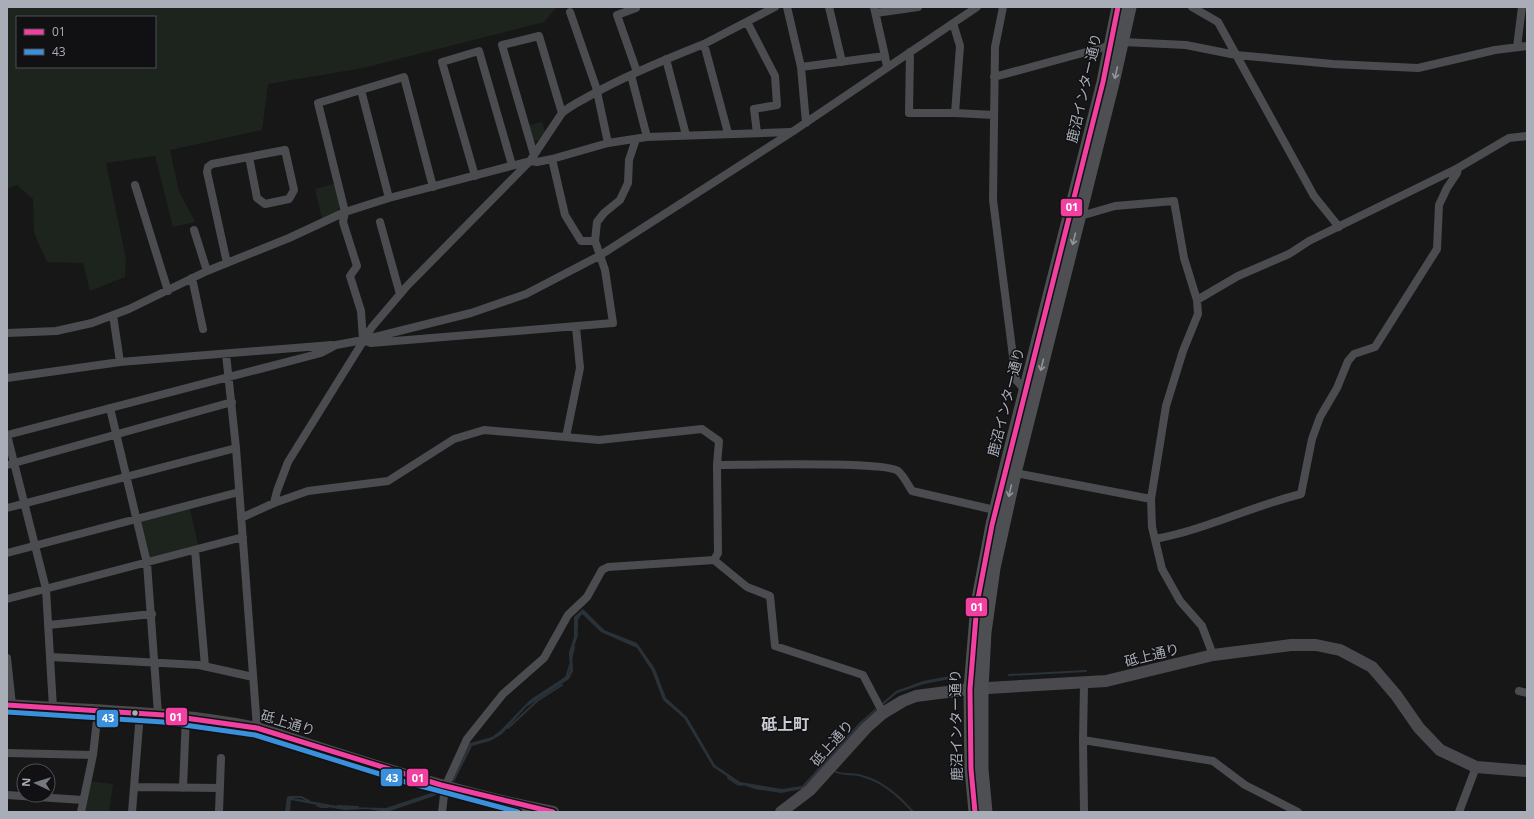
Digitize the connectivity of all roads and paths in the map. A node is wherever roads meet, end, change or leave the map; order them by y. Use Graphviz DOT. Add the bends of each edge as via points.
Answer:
graph roads {
  1 [pos="775,7"];
  2 [pos="787,7"];
  3 [pos="829,7"];
  4 [pos="918,7"];
  5 [pos="977,7"];
  6 [pos="1003,7"];
  7 [pos="1118,7"];
  8 [pos="1130,7"];
  9 [pos="1192,7"];
  10 [pos="1522,7"];
  11 [pos="636,8"];
  12 [pos="875,10"];
  13 [pos="570,12"];
  14 [pos="747,22"];
  15 [pos="953,23"];
  16 [pos="704,44"];
  17 [pos="1117,44"];
  18 [pos="1527,46"];
  19 [pos="1517,47"];
  20 [pos="910,52"];
  21 [pos="1236,55"];
  22 [pos="885,56"];
  23 [pos="666,59"];
  24 [pos="842,62"];
  25 [pos="801,67"];
  26 [pos="887,67"];
  27 [pos="634,74"];
  28 [pos="994,77"];
  29 [pos="361,90"];
  30 [pos="596,92"];
  31 [pos="562,113"];
  32 [pos="955,113"];
  33 [pos="994,114"];
  34 [pos="806,123"];
  35 [pos="792,132"];
  36 [pos="728,133"];
  37 [pos="757,133"];
  38 [pos="686,135"];
  39 [pos="1527,136"];
  40 [pos="647,137"];
  41 [pos="636,139"];
  42 [pos="608,144"];
  43 [pos="249,157"];
  44 [pos="532,158"];
  45 [pos="552,159"];
  46 [pos="512,165"];
  47 [pos="1458,168"];
  48 [pos="475,176"];
  49 [pos="135,185"];
  50 [pos="433,187"];
  51 [pos="389,198"];
  52 [pos="346,212"];
  53 [pos="1074,217"];
  54 [pos="380,222"];
  55 [pos="1339,227"];
  56 [pos="194,230"];
  57 [pos="595,241"];
  58 [pos="599,256"];
  59 [pos="227,263"];
  60 [pos="207,271"];
  61 [pos="192,278"];
  62 [pos="168,291"];
  63 [pos="400,294"];
  64 [pos="1197,300"];
  65 [pos="113,315"];
  66 [pos="576,327"];
  67 [pos="203,329"];
  68 [pos="8,331"];
  69 [pos="363,340"];
  70 [pos="336,345"];
  71 [pos="226,354"];
  72 [pos="120,362"];
  73 [pos="7,376"];
  74 [pos="230,376"];
  75 [pos="1030,393"];
  76 [pos="232,402"];
  77 [pos="110,408"];
  78 [pos="7,435"];
  79 [pos="117,435"];
  80 [pos="566,437"];
  81 [pos="236,448"];
  82 [pos="11,464"];
  83 [pos="717,465"];
  84 [pos="1015,473"];
  85 [pos="127,476"];
  86 [pos="239,492"];
  87 [pos="1151,499"];
  88 [pos="25,503"];
  89 [pos="274,503"];
  90 [pos="7,508"];
  91 [pos="1000,512"];
  92 [pos="138,518"];
  93 [pos="241,518"];
  94 [pos="243,537"];
  95 [pos="1155,539"];
  96 [pos="35,546"];
  97 [pos="195,550"];
  98 [pos="7,553"];
  99 [pos="714,560"];
  100 [pos="148,563"];
  101 [pos="46,589"];
  102 [pos="7,599"];
  103 [pos="152,614"];
  104 [pos="48,625"];
  105 [pos="1213,655"];
  106 [pos="51,657"];
  107 [pos="7,658"];
  108 [pos="155,663"];
  109 [pos="205,666"];
  110 [pos="253,677"];
  111 [pos="1084,684"];
  112 [pos="976,689"];
  113 [pos="10,705"];
  114 [pos="53,708"];
  115 [pos="98,711"];
  116 [pos="140,713"];
  117 [pos="883,713"];
  118 [pos="158,714"];
  119 [pos="186,716"];
  120 [pos="257,728"];
  121 [pos="1083,740"];
  122 [pos="7,753"];
  123 [pos="93,755"];
  124 [pos="221,758"];
  125 [pos="1476,767"];
  126 [pos="1527,770"];
  127 [pos="135,786"];
  128 [pos="445,787"];
  129 [pos="183,788"];
  130 [pos="220,788"];
  131 [pos="7,795"];
  132 [pos="83,800"];
  133 [pos="81,812"];
  134 [pos="132,812"];
  135 [pos="219,812"];
  136 [pos="442,812"];
  137 [pos="553,812"];
  138 [pos="781,812"];
  139 [pos="975,812"];
  140 [pos="986,812"];
  141 [pos="1084,812"];
  142 [pos="1298,812"];
  143 [pos="1459,812"];
  1 -- 14 [label="street"];
  2 -- 25 [label="street"];
  3 -- 24 [label="street"];
  4 -- 12 [label="street"];
  5 -- 15 [label="street"];
  6 -- 28 [label="street" via="995,47"];
  7 -- 17 [label="main road, 鹿沼インター通り"];
  8 -- 17 [label="main road, 鹿沼インター通り"];
  9 -- 21 [label="street" via="1218,22"];
  10 -- 19 [label="street"];
  11 -- 27 [label="street" via="616,15"];
  12 -- 22 [label="street"];
  13 -- 30 [label="street"];
  14 -- 16 [label="street"];
  14 -- 37 [label="street" via="775,76 777,105 754,109"];
  15 -- 20 [label="street"];
  15 -- 32 [label="street" via="960,46"];
  16 -- 23 [label="street"];
  16 -- 36 [label="street"];
  17 -- 21 [label="street" via="1186,45"];
  17 -- 28 [label="street"];
  17 -- 53 [label="main road, 鹿沼インター通り"];
  18 -- 19 [label="street"];
  19 -- 21 [label="street" via="1418,68 1333,64"];
  20 -- 26 [label="street"];
  20 -- 32 [label="street" via="909,113"];
  21 -- 55 [label="street" via="1314,196"];
  22 -- 24 [label="street"];
  22 -- 26 [label="street"];
  23 -- 27 [label="street"];
  23 -- 38 [label="street"];
  24 -- 25 [label="street"];
  25 -- 34 [label="street"];
  26 -- 34 [label="street"];
  27 -- 30 [label="street"];
  27 -- 40 [label="street"];
  28 -- 33 [label="street"];
  29 -- 50 [label="street" via="404,77"];
  29 -- 51 [label="street"];
  29 -- 52 [label="street" via="318,103"];
  30 -- 31 [label="street" via="576,102"];
  30 -- 42 [label="street"];
  31 -- 44 [label="street"];
  31 -- 44 [label="street" via="539,36 502,45"];
  32 -- 33 [label="street"];
  33 -- 75 [label="street" via="993,200 1016,380"];
  34 -- 35 [label="street"];
  35 -- 37 [label="street"];
  35 -- 58 [label="street"];
  36 -- 37 [label="street"];
  36 -- 38 [label="street"];
  38 -- 40 [label="street"];
  39 -- 47 [label="street" via="1509,138"];
  40 -- 41 [label="street"];
  41 -- 42 [label="street"];
  41 -- 57 [label="street" via="629,160 628,183 620,200 597,222"];
  42 -- 45 [label="street"];
  43 -- 43 [label="street" via="284,150 294,190 289,199 265,204 257,198"];
  43 -- 59 [label="street" via="208,167"];
  44 -- 45 [label="street" via="537,162"];
  44 -- 46 [label="street"];
  44 -- 63 [label="street"];
  45 -- 57 [label="street" via="565,215 581,241"];
  46 -- 48 [label="street"];
  46 -- 48 [label="street" via="479,51 442,62"];
  47 -- 55 [label="street"];
  47 -- 95 [label="street" via="1458,173 1447,188 1440,205 1437,249 1375,347 1354,354 1348,361 1337,388 1320,417 1312,439 1301,494 1268,502 1177,535"];
  48 -- 50 [label="street"];
  49 -- 62 [label="street"];
  50 -- 51 [label="street"];
  51 -- 52 [label="street"];
  52 -- 59 [label="street"];
  52 -- 69 [label="street" via="343,222 357,266 350,276 362,310"];
  53 -- 64 [label="street" via="1115,206 1174,201 1184,258"];
  53 -- 75 [label="main road, 鹿沼インター通り"];
  54 -- 63 [label="street"];
  55 -- 64 [label="street" via="1289,254 1238,276"];
  56 -- 60 [label="street"];
  57 -- 58 [label="street"];
  58 -- 66 [label="street" via="605,270 613,323"];
  58 -- 69 [label="street" via="526,294 470,313"];
  59 -- 60 [label="street"];
  60 -- 61 [label="street"];
  61 -- 62 [label="street"];
  61 -- 67 [label="street"];
  62 -- 65 [label="street"];
  63 -- 69 [label="street"];
  64 -- 87 [label="street" via="1198,314 1166,406"];
  65 -- 68 [label="street" via="75,328 56,331"];
  65 -- 72 [label="street"];
  66 -- 69 [label="street" via="370,343"];
  66 -- 80 [label="street" via="580,368"];
  69 -- 70 [label="street"];
  69 -- 89 [label="street" via="288,462"];
  70 -- 71 [label="street"];
  70 -- 74 [label="street" via="321,352"];
  71 -- 72 [label="street"];
  71 -- 74 [label="street"];
  72 -- 73 [label="street"];
  74 -- 76 [label="street"];
  74 -- 77 [label="street"];
  75 -- 84 [label="main road, 鹿沼インター通り"];
  75 -- 91 [label="main road, 鹿沼インター通り"];
  76 -- 79 [label="street"];
  76 -- 81 [label="street"];
  77 -- 78 [label="street"];
  77 -- 79 [label="street"];
  78 -- 82 [label="street"];
  79 -- 82 [label="street"];
  79 -- 85 [label="street"];
  80 -- 83 [label="street" via="598,440 702,429 718,441"];
  80 -- 89 [label="street" via="484,430 454,439 388,481 308,491"];
  81 -- 85 [label="street"];
  81 -- 86 [label="street"];
  82 -- 88 [label="street"];
  83 -- 91 [label="street" via="855,465 890,468 898,471 912,491"];
  83 -- 99 [label="street" via="718,553"];
  84 -- 87 [label="street"];
  84 -- 91 [label="main road, 鹿沼インター通り, one-way"];
  85 -- 88 [label="street"];
  85 -- 92 [label="street"];
  86 -- 92 [label="street"];
  86 -- 93 [label="street"];
  87 -- 95 [label="street"];
  88 -- 90 [label="street"];
  88 -- 96 [label="street"];
  89 -- 93 [label="street"];
  91 -- 112 [label="main road, 鹿沼インター通り" via="977,604"];
  92 -- 96 [label="street"];
  92 -- 100 [label="street"];
  93 -- 94 [label="street"];
  94 -- 97 [label="street"];
  94 -- 110 [label="street"];
  95 -- 105 [label="street" via="1162,569 1180,601 1202,626"];
  96 -- 98 [label="street"];
  96 -- 101 [label="street"];
  97 -- 100 [label="street"];
  97 -- 109 [label="street"];
  99 -- 117 [label="street" via="747,587 770,596 775,646 863,675"];
  99 -- 128 [label="street" via="602,570 587,597 568,615 544,658 503,694 467,739"];
  100 -- 101 [label="street"];
  100 -- 103 [label="street"];
  101 -- 102 [label="street"];
  101 -- 104 [label="street"];
  103 -- 104 [label="street"];
  103 -- 108 [label="street"];
  104 -- 106 [label="street"];
  105 -- 111 [label="street, 砥上通り" via="1126,678"];
  105 -- 125 [label="street, 砥上通り" via="1291,645 1316,645 1340,650 1372,667 1419,728 1440,750"];
  106 -- 108 [label="street"];
  106 -- 114 [label="street"];
  107 -- 113 [label="street"];
  108 -- 109 [label="street"];
  108 -- 118 [label="street"];
  109 -- 110 [label="street"];
  110 -- 120 [label="street"];
  111 -- 112 [label="street, 砥上通り"];
  111 -- 121 [label="street"];
  112 -- 117 [label="street, 砥上通り" via="916,696"];
  112 -- 139 [label="main road, 鹿沼インター通り" via="971,769"];
  112 -- 140 [label="main road, 鹿沼インター通り"];
  113 -- 114 [label="street, 砥上通り"];
  114 -- 115 [label="street, 砥上通り"];
  115 -- 116 [label="street, 砥上通り"];
  115 -- 123 [label="street"];
  116 -- 118 [label="street, 砥上通り"];
  116 -- 127 [label="street"];
  117 -- 138 [label="street, 砥上通り" via="810,790"];
  118 -- 119 [label="street, 砥上通り"];
  119 -- 120 [label="street, 砥上通り"];
  119 -- 129 [label="street"];
  120 -- 128 [label="street, 砥上通り"];
  121 -- 141 [label="street"];
  121 -- 142 [label="street" via="1213,761 1245,785"];
  122 -- 123 [label="street"];
  123 -- 132 [label="street"];
  124 -- 130 [label="street"];
  125 -- 126 [label="street, 砥上通り"];
  125 -- 143 [label="street"];
  127 -- 129 [label="street"];
  127 -- 134 [label="street"];
  128 -- 136 [label="street"];
  128 -- 137 [label="street, 砥上通り"];
  129 -- 130 [label="street"];
  130 -- 135 [label="street"];
  131 -- 132 [label="street"];
  132 -- 133 [label="street"];
}
